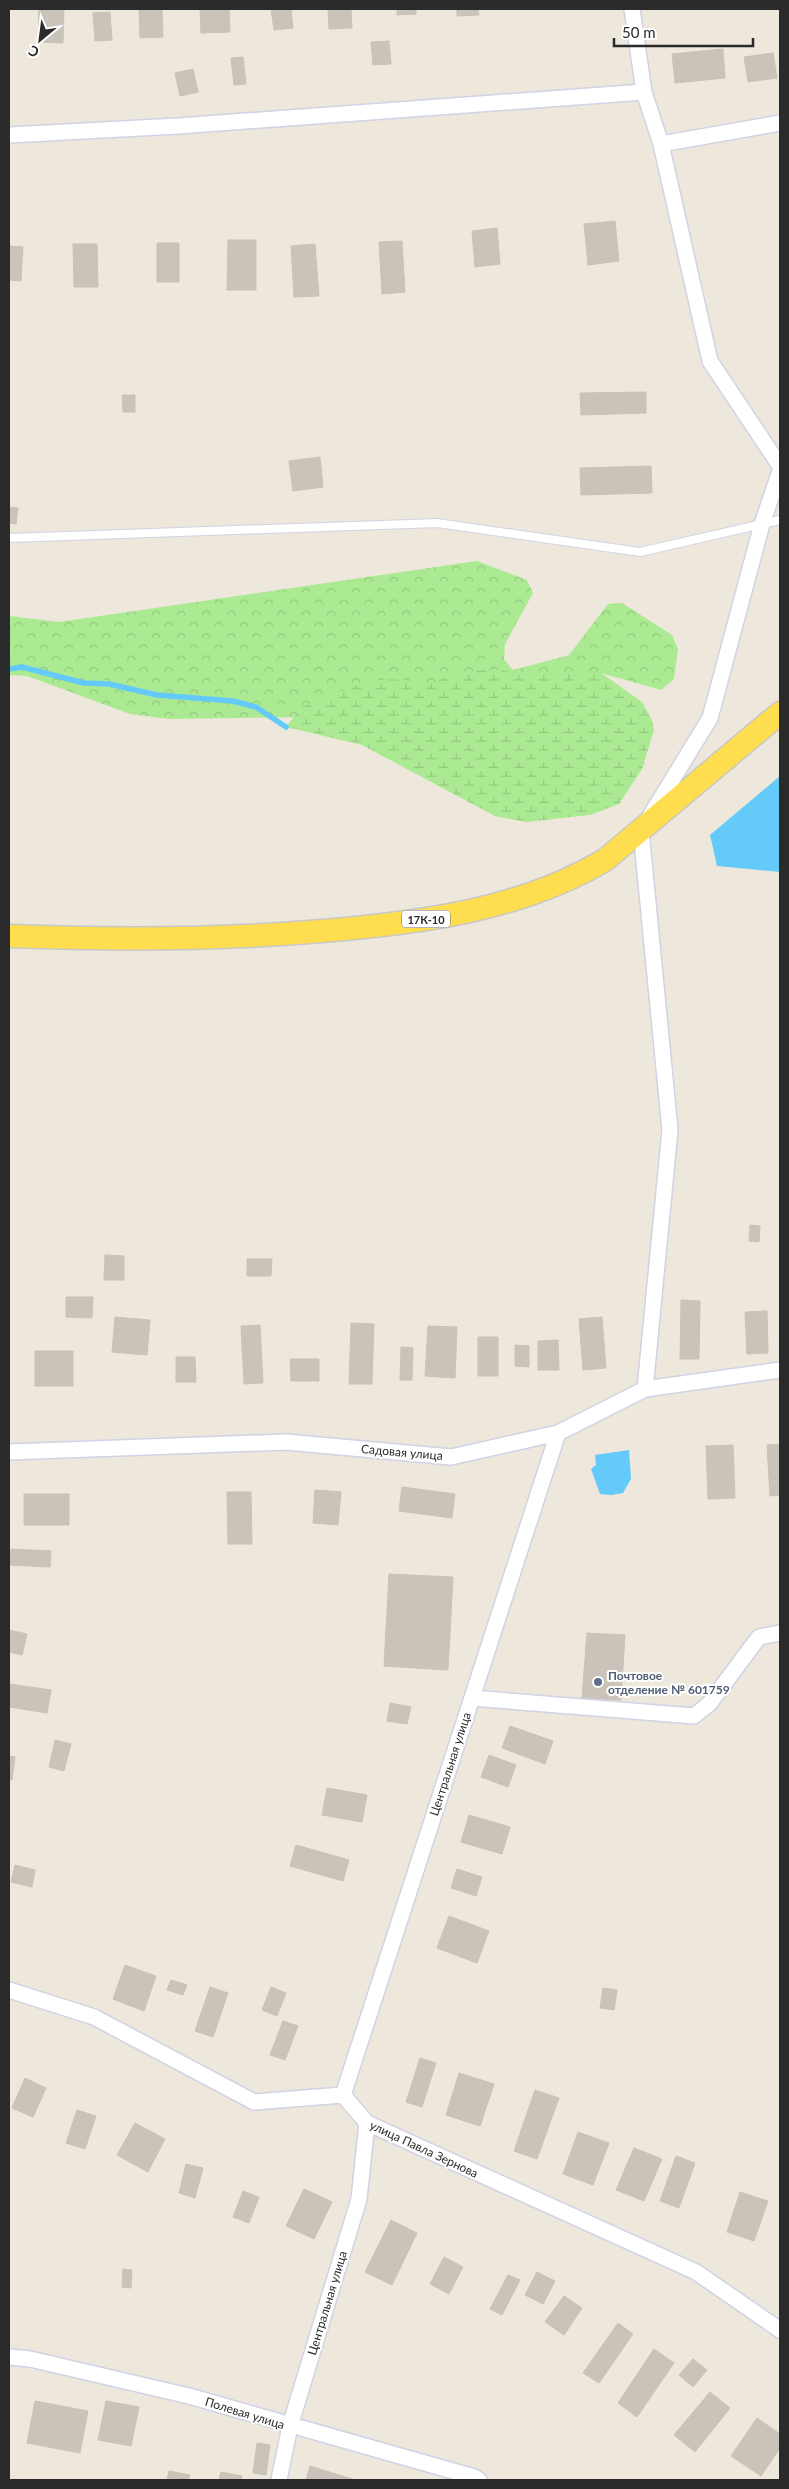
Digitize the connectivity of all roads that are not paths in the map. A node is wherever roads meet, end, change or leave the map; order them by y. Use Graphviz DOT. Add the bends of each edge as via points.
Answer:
graph roads {
  1 [pos="632,9"];
  2 [pos="644,92"];
  3 [pos="780,123"];
  4 [pos="9,135"];
  5 [pos="661,144"];
  6 [pos="780,466"];
  7 [pos="780,471"];
  8 [pos="780,520"];
  9 [pos="762,524"];
  10 [pos="9,538"];
  11 [pos="780,713"];
  12 [pos="641,831"];
  13 [pos="9,936"];
  14 [pos="780,1370"];
  15 [pos="646,1389"];
  16 [pos="558,1433"];
  17 [pos="9,1452"];
  18 [pos="780,1633"];
  19 [pos="472,1698"];
  20 [pos="9,1990"];
  21 [pos="343,2095"];
  22 [pos="367,2123"];
  23 [pos="780,2330"];
  24 [pos="9,2358"];
  25 [pos="290,2426"];
  26 [pos="279,2480"];
  27 [pos="479,2480"];
  1 -- 2 [label="street"];
  2 -- 4 [label="street"];
  2 -- 5 [label="street"];
  3 -- 5 [label="street"];
  5 -- 6 [label="street" via="710,362"];
  7 -- 9 [label="street"];
  8 -- 9 [label="lane"];
  9 -- 10 [label="lane" via="640,552 437,523"];
  9 -- 12 [label="street" via="710,718"];
  11 -- 12 [label="main road, 17К-10"];
  12 -- 13 [label="main road, 17К-10" via="605,860 553,887 469,911 422,920 264,936"];
  12 -- 15 [label="street" via="670,1130"];
  14 -- 15 [label="street, Садовая улица"];
  15 -- 16 [label="street, Садовая улица"];
  16 -- 17 [label="street, Садовая улица" via="451,1457 286,1442"];
  16 -- 19 [label="street, Центральная улица"];
  18 -- 19 [label="street" via="759,1637 709,1704 694,1716"];
  19 -- 21 [label="street, Центральная улица"];
  20 -- 21 [label="street" via="94,2017 254,2102"];
  21 -- 22 [label="street, улица Павла Зернова"];
  22 -- 23 [label="street, улица Павла Зернова" via="696,2272"];
  22 -- 25 [label="street, Центральная улица" via="359,2199"];
  24 -- 25 [label="street, Полевая улица" via="30,2359 188,2396"];
  25 -- 26 [label="street, Центральная улица"];
  25 -- 27 [label="street, Полевая улица"];
}
